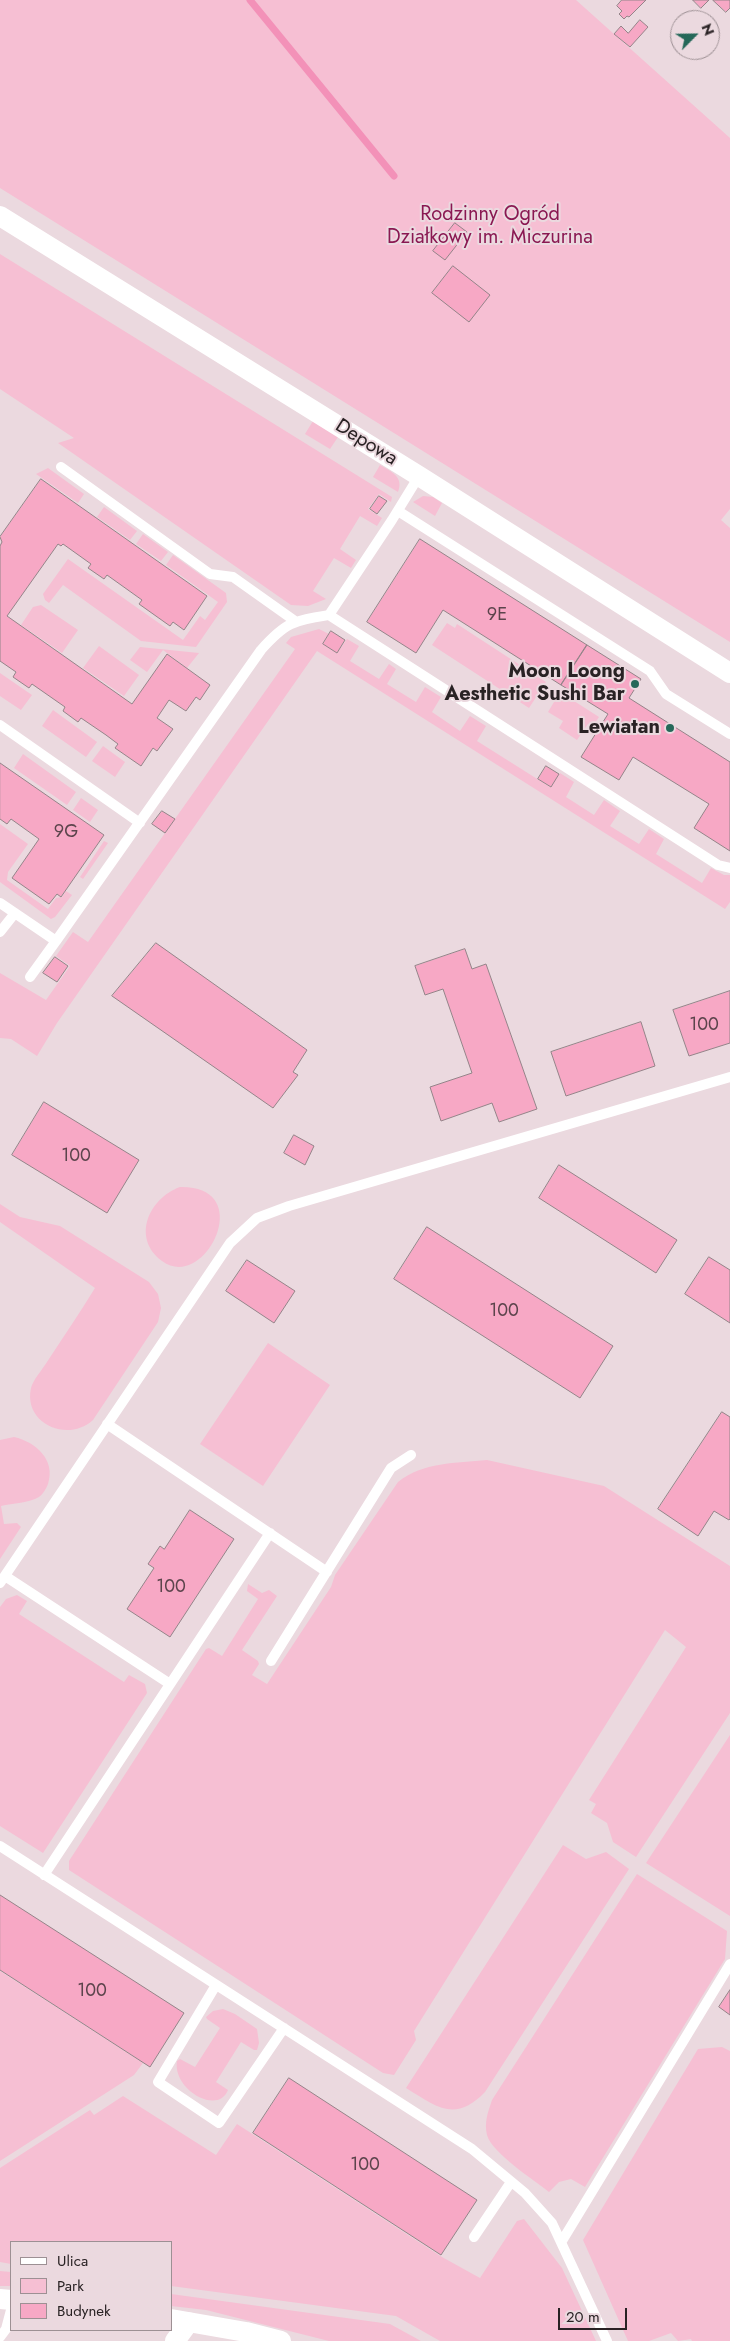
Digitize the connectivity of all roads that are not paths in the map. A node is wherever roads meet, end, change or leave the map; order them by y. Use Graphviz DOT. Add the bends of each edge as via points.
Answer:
graph roads {
  1 [pos="0,216"];
  2 [pos="61,467"];
  3 [pos="419,476"];
  4 [pos="398,511"];
  5 [pos="329,615"];
  6 [pos="295,621"];
  7 [pos="730,673"];
  8 [pos="0,725"];
  9 [pos="730,734"];
  10 [pos="140,823"];
  11 [pos="730,868"];
  12 [pos="0,903"];
  13 [pos="15,913"];
  14 [pos="0,932"];
  15 [pos="56,940"];
  16 [pos="30,977"];
  17 [pos="730,1077"];
  18 [pos="107,1424"];
  19 [pos="411,1455"];
  20 [pos="270,1533"];
  21 [pos="327,1572"];
  22 [pos="2,1579"];
  23 [pos="271,1661"];
  24 [pos="170,1684"];
  25 [pos="0,1846"];
  26 [pos="44,1875"];
  27 [pos="730,1964"];
  28 [pos="216,1985"];
  29 [pos="284,2028"];
  30 [pos="512,2182"];
  31 [pos="474,2237"];
  32 [pos="562,2242"];
  33 [pos="10,2314"];
  34 [pos="180,2320"];
  35 [pos="0,2337"];
  36 [pos="175,2341"];
  37 [pos="282,2341"];
  38 [pos="607,2341"];
  1 -- 3 [label="street, Depowa"];
  2 -- 6 [label="lane" via="210,574 233,578"];
  3 -- 4 [label="lane"];
  3 -- 7 [label="street, Depowa"];
  4 -- 5 [label="lane"];
  4 -- 9 [label="lane" via="650,671 666,694"];
  5 -- 6 [label="lane"];
  5 -- 11 [label="lane" via="710,860"];
  6 -- 10 [label="lane" via="278,631 261,650"];
  8 -- 10 [label="lane"];
  10 -- 15 [label="lane"];
  12 -- 13 [label="lane"];
  13 -- 14 [label="lane"];
  13 -- 15 [label="lane"];
  15 -- 16 [label="lane"];
  17 -- 18 [label="lane" via="257,1218 230,1243"];
  18 -- 20 [label="lane"];
  18 -- 22 [label="lane"];
  19 -- 21 [label="lane" via="391,1468"];
  20 -- 21 [label="lane"];
  20 -- 24 [label="lane"];
  21 -- 23 [label="lane"];
  22 -- 24 [label="lane"];
  24 -- 26 [label="lane"];
  25 -- 26 [label="lane"];
  26 -- 28 [label="lane"];
  27 -- 32 [label="lane"];
  28 -- 29 [label="lane"];
  28 -- 29 [label="lane" via="158,2082 219,2123"];
  29 -- 30 [label="lane" via="472,2149"];
  30 -- 31 [label="lane"];
  30 -- 32 [label="lane" via="540,2207"];
  32 -- 38 [label="lane"];
  33 -- 35 [label="lane"];
  34 -- 36 [label="street"];
  34 -- 37 [label="street"];
}
